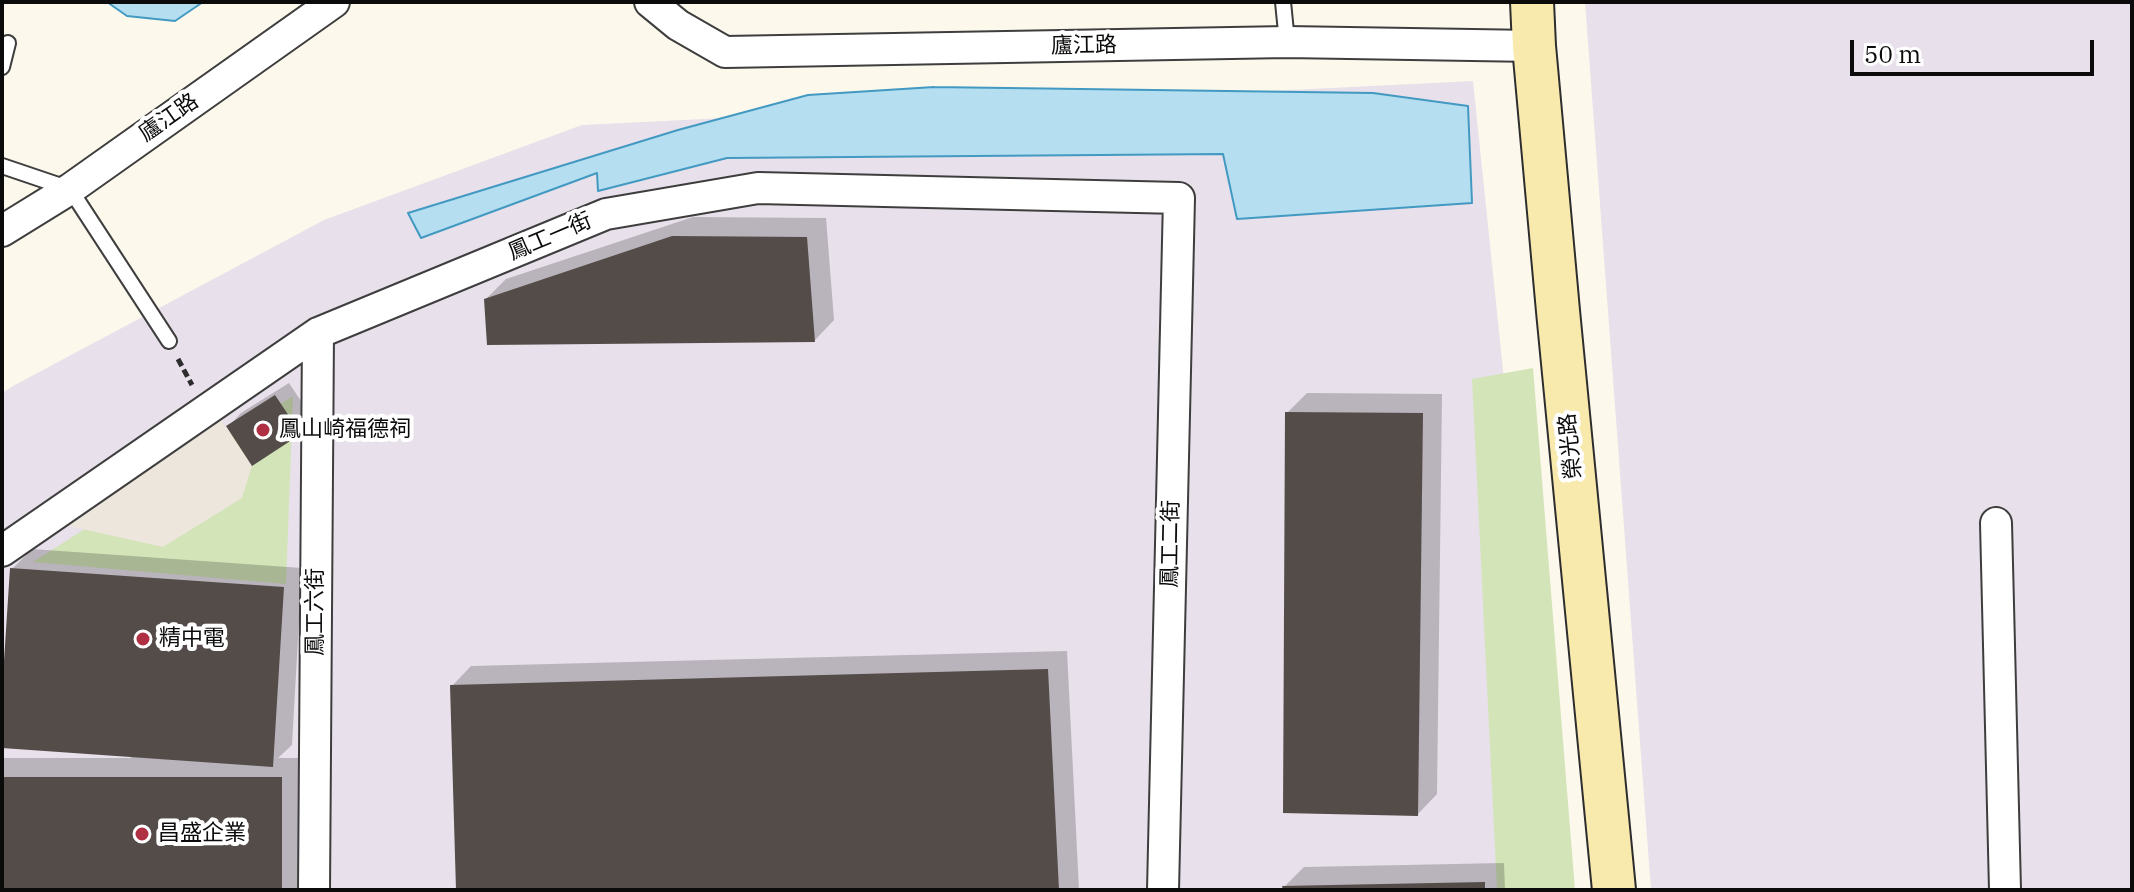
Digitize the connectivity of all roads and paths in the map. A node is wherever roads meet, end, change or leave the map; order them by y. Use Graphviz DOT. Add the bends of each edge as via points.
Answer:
graph roads {
  1 [pos="334,2"];
  2 [pos="650,2"];
  3 [pos="1283,2"];
  4 [pos="1532,2"];
  5 [pos="1287,42"];
  6 [pos="8,43"];
  7 [pos="1534,46"];
  8 [pos="2,67"];
  9 [pos="2,166"];
  10 [pos="70,189"];
  11 [pos="1179,198"];
  12 [pos="2,231"];
  13 [pos="318,333"];
  14 [pos="169,341"];
  15 [pos="205,411"];
  16 [pos="1996,523"];
  17 [pos="2,551"];
  18 [pos="314,890"];
  19 [pos="1163,890"];
  20 [pos="1614,890"];
  21 [pos="2005,890"];
  1 -- 10 [label="street, 廬江路"];
  2 -- 5 [label="street, 廬江路" via="725,52"];
  3 -- 5 [label="lane"];
  4 -- 7 [label="street, 榮光路"];
  5 -- 7 [label="street, 廬江路"];
  6 -- 8 [label="lane"];
  7 -- 20 [label="street, 榮光路"];
  9 -- 10 [label="lane"];
  10 -- 12 [label="street, 廬江路"];
  10 -- 14 [label="lane"];
  11 -- 13 [label="street, 鳳工一街" via="758,188 606,214"];
  11 -- 19 [label="street, 鳳工二街"];
  13 -- 15 [label="street, 鳳工一街"];
  13 -- 18 [label="street, 鳳工六街"];
  14 -- 15 [label="path"];
  15 -- 17 [label="street, 鳳工一街"];
  16 -- 21 [label="street"];
}
